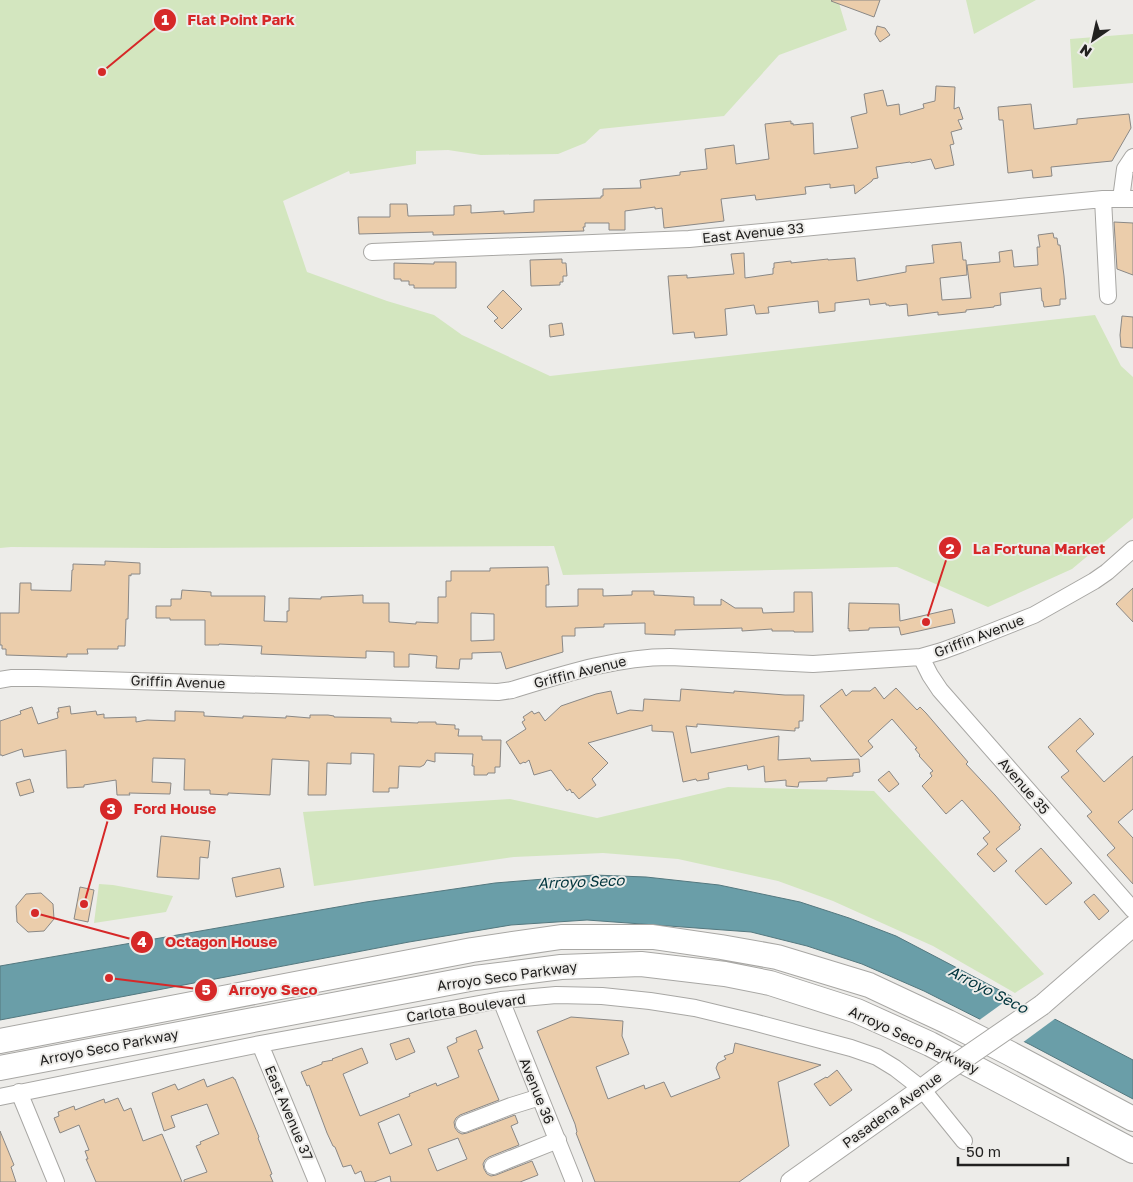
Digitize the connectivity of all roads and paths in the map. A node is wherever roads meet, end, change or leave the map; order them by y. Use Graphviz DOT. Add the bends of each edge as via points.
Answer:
graph roads {
  1 [pos="1133,157"];
  2 [pos="1103,199"];
  3 [pos="1127,199"];
  4 [pos="372,252"];
  5 [pos="1108,296"];
  6 [pos="1133,549"];
  7 [pos="921,656"];
  8 [pos="0,680"];
  9 [pos="1133,910"];
  10 [pos="1133,926"];
  11 [pos="501,1000"];
  12 [pos="0,1041"];
  13 [pos="260,1044"];
  14 [pos="0,1068"];
  15 [pos="922,1089"];
  16 [pos="19,1092"];
  17 [pos="0,1097"];
  18 [pos="540,1097"];
  19 [pos="1133,1119"];
  20 [pos="464,1124"];
  21 [pos="558,1140"];
  22 [pos="964,1142"];
  23 [pos="1133,1151"];
  24 [pos="493,1166"];
  25 [pos="56,1182"];
  26 [pos="318,1182"];
  27 [pos="574,1182"];
  28 [pos="792,1182"];
  1 -- 3 [label="street" via="1126,169"];
  2 -- 3 [label="street, East Avenue 33"];
  2 -- 4 [label="street, East Avenue 33" via="689,239"];
  2 -- 5 [label="street"];
  6 -- 7 [label="street, Griffin Avenue" via="1094,581 1034,615"];
  7 -- 8 [label="street, Griffin Avenue" via="812,664 651,657 602,665 498,692 37,678"];
  7 -- 9 [label="street, Avenue 35" via="940,690"];
  10 -- 15 [label="main road, Pasadena Avenue, bridge" via="1042,1005"];
  11 -- 13 [label="street, Carlota Boulevard"];
  11 -- 15 [label="street, Carlota Boulevard" via="556,995 602,996 694,1008 877,1057"];
  11 -- 18 [label="street, Avenue 36"];
  12 -- 19 [label="highway, Arroyo Seco Parkway" via="472,950 561,937 654,937 777,957 869,985"];
  13 -- 16 [label="street, Carlota Boulevard"];
  13 -- 26 [label="street, East Avenue 37"];
  14 -- 23 [label="highway, Arroyo Seco Parkway" via="474,978 560,967 641,964 770,983 857,1011 930,1044"];
  15 -- 22 [label="street, Carlota Boulevard"];
  15 -- 28 [label="main road, Pasadena Avenue"];
  16 -- 17 [label="street, Carlota Boulevard"];
  16 -- 25 [label="street"];
  18 -- 20 [label="street"];
  18 -- 21 [label="street, Avenue 36"];
  21 -- 24 [label="street"];
  21 -- 27 [label="street, Avenue 36"];
}
